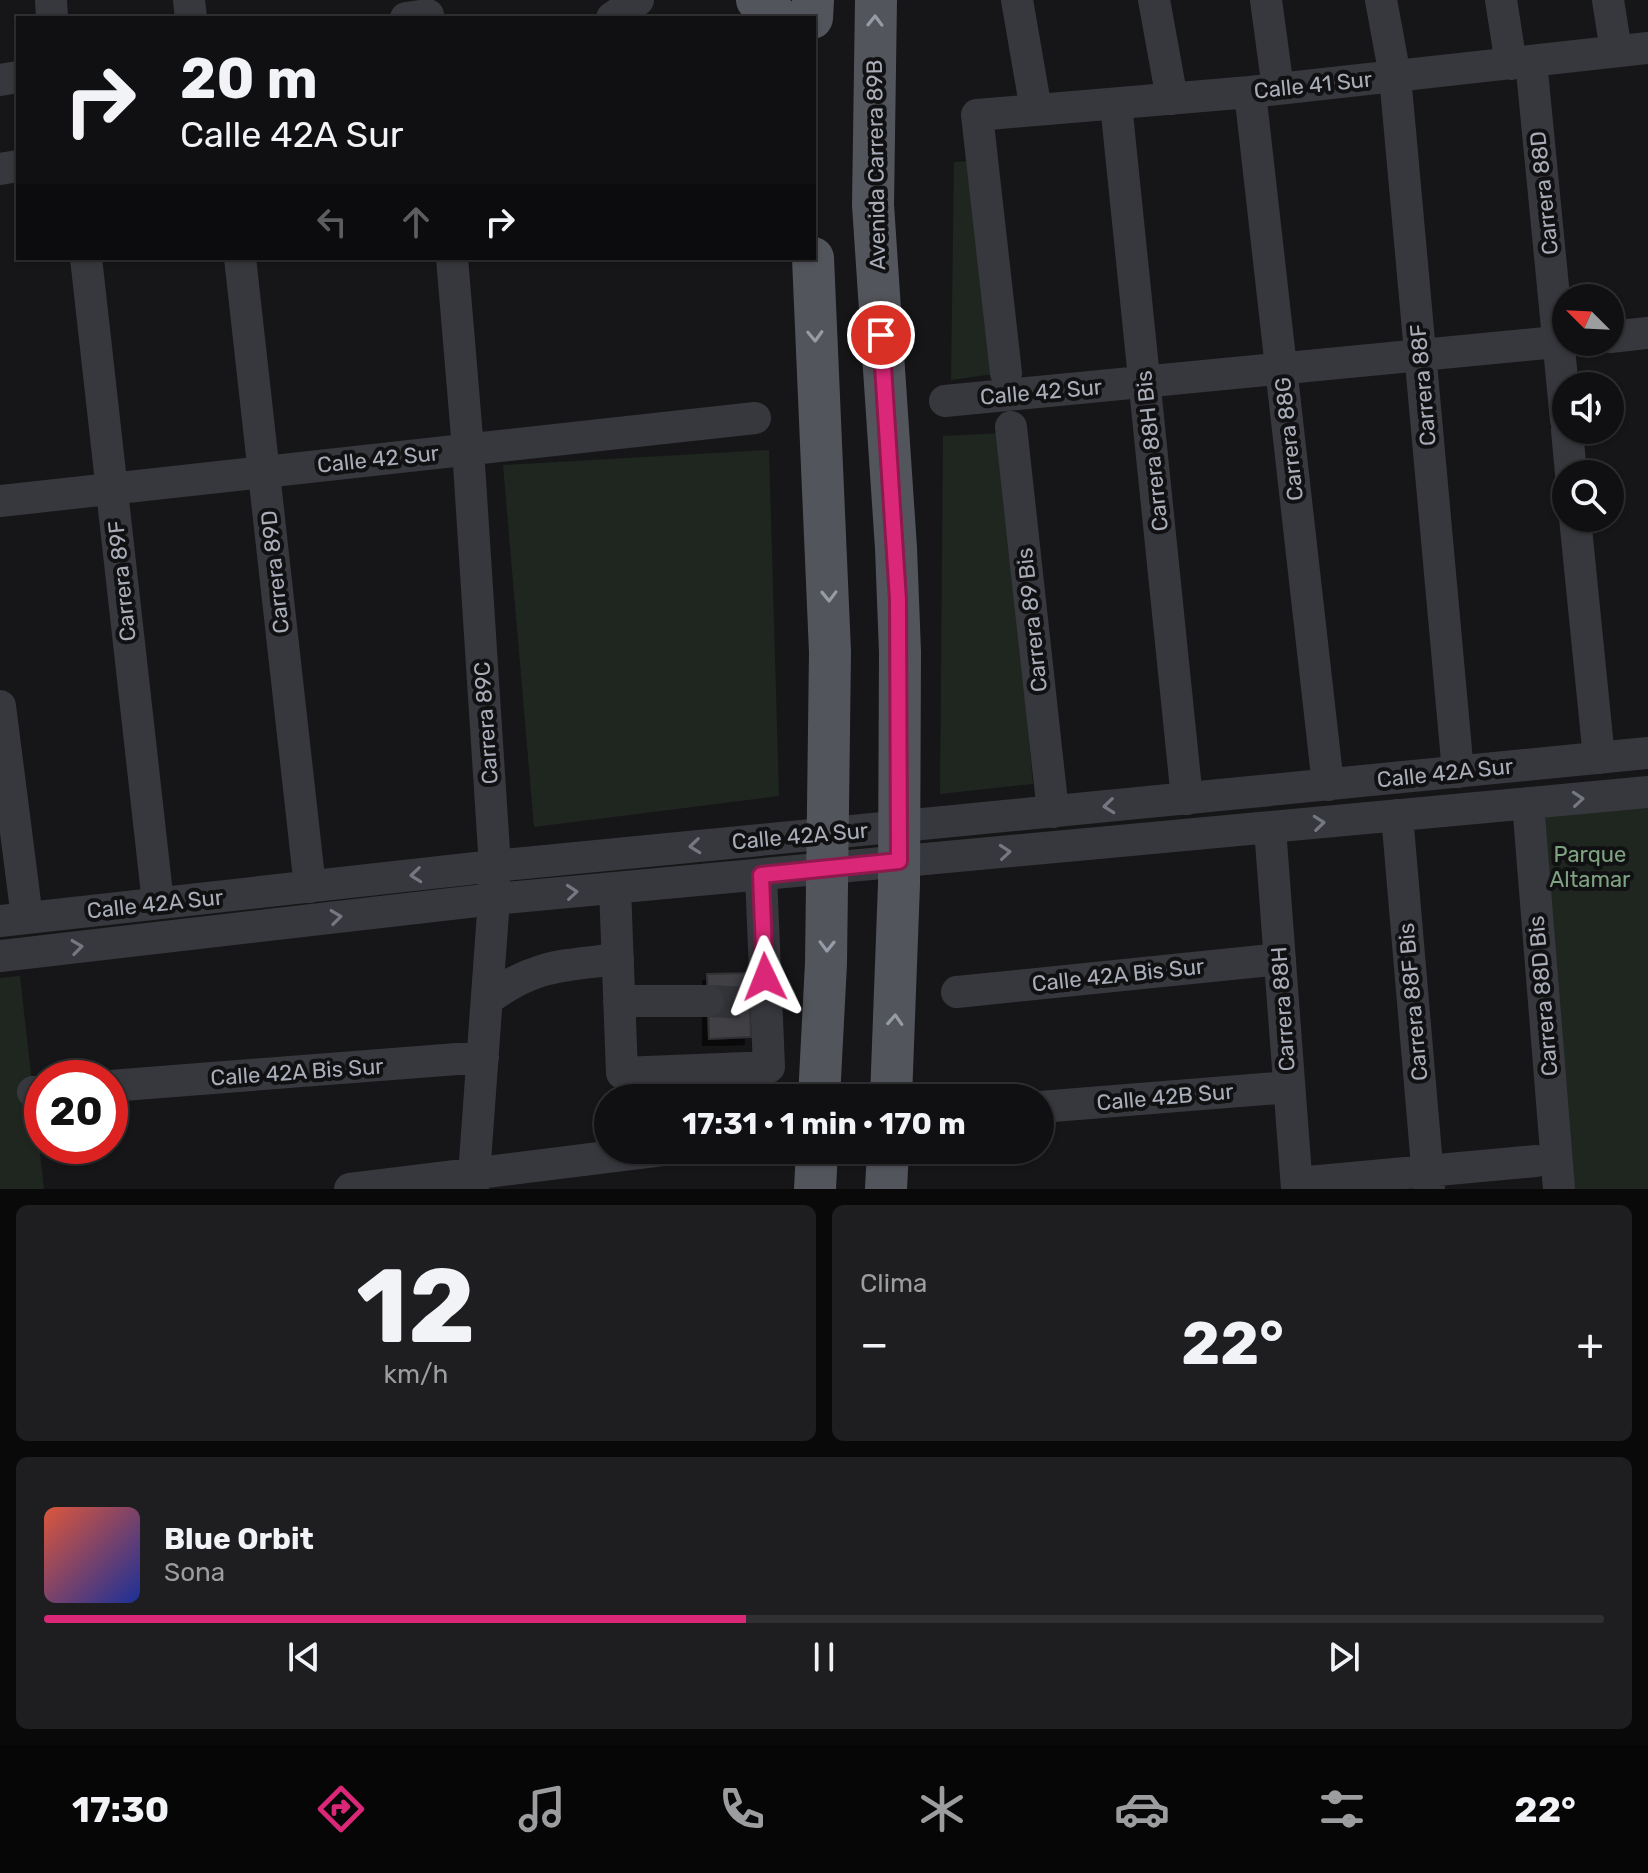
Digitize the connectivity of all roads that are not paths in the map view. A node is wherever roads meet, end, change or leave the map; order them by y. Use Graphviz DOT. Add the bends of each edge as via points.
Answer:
graph roads {
  1 [pos="638,0"];
  2 [pos="757,0"];
  3 [pos="876,0"];
  4 [pos="1017,0"];
  5 [pos="1154,0"];
  6 [pos="1266,0"];
  7 [pos="1381,0"];
  8 [pos="1501,0"];
  9 [pos="1608,0"];
  10 [pos="615,16"];
  11 [pos="777,16"];
  12 [pos="1648,48"];
  13 [pos="1616,51"];
  14 [pos="1521,62"];
  15 [pos="1395,76"];
  16 [pos="1264,91"];
  17 [pos="1172,99"];
  18 [pos="1116,104"];
  19 [pos="1036,110"];
  20 [pos="86,260"];
  21 [pos="240,260"];
  22 [pos="452,260"];
  23 [pos="813,260"];
  24 [pos="1554,284"];
  25 [pos="1648,333"];
  26 [pos="1624,336"];
  27 [pos="1552,342"];
  28 [pos="1420,355"];
  29 [pos="1282,369"];
  30 [pos="1006,373"];
  31 [pos="1145,382"];
  32 [pos="945,401"];
  33 [pos="755,418"];
  34 [pos="1011,427"];
  35 [pos="468,449"];
  36 [pos="264,472"];
  37 [pos="112,489"];
  38 [pos="0,501"];
  39 [pos="1576,532"];
  40 [pos="0,706"];
  41 [pos="1648,753"];
  42 [pos="1599,758"];
  43 [pos="1458,772"];
  44 [pos="1328,785"];
  45 [pos="1648,792"];
  46 [pos="1187,799"];
  47 [pos="1528,803"];
  48 [pos="1053,812"];
  49 [pos="1397,815"];
  50 [pos="1270,828"];
  51 [pos="899,844"];
  52 [pos="828,851"];
  53 [pos="494,866"];
  54 [pos="761,875"];
  55 [pos="310,887"];
  56 [pos="615,888"];
  57 [pos="494,899"];
  58 [pos="158,903"];
  59 [pos="14,920"];
  60 [pos="0,956"];
  61 [pos="618,959"];
  62 [pos="1280,959"];
  63 [pos="957,992"];
  64 [pos="487,1000"];
  65 [pos="619,1001"];
  66 [pos="708,1001"];
  67 [pos="483,1057"];
  68 [pos="820,1084"];
  69 [pos="891,1084"];
  70 [pos="128,1085"];
  71 [pos="1289,1087"];
  72 [pos="1054,1106"];
  73 [pos="1536,1161"];
  74 [pos="599,1164"];
  75 [pos="816,1164"];
  76 [pos="887,1164"];
  77 [pos="535,1178"];
  78 [pos="1428,1179"];
  79 [pos="474,1181"];
  80 [pos="1297,1186"];
  81 [pos="350,1189"];
  82 [pos="815,1189"];
  83 [pos="886,1189"];
  84 [pos="1559,1189"];
  1 -- 10 [label="street"];
  2 -- 11 [label="main road"];
  51 -- 3 [label="main road, Avenida Carrera 89B, one-way" via="896,548 873,205"];
  4 -- 19 [label="street"];
  5 -- 17 [label="street"];
  6 -- 16 [label="street, Carrera 88G"];
  7 -- 15 [label="street, Carrera 88F"];
  8 -- 14 [label="street, Carrera 88D"];
  9 -- 13 [label="street"];
  12 -- 13 [label="street, Calle 41 Sur"];
  13 -- 14 [label="street, Calle 41 Sur"];
  14 -- 15 [label="street, Calle 41 Sur"];
  14 -- 24 [label="street, Carrera 88D"];
  15 -- 16 [label="street, Calle 41 Sur"];
  15 -- 28 [label="street, Carrera 88F"];
  16 -- 17 [label="street, Calle 41 Sur"];
  16 -- 29 [label="street, Carrera 88G"];
  17 -- 18 [label="street, Calle 41 Sur"];
  18 -- 19 [label="street, Calle 41 Sur"];
  18 -- 31 [label="street, Carrera 88H Bis"];
  19 -- 30 [label="street, Calle 41 Sur" via="977,115"];
  20 -- 37 [label="street, Carrera 89F"];
  21 -- 36 [label="street, Carrera 89D"];
  22 -- 35 [label="street, Carrera 89C"];
  23 -- 52 [label="main road, one-way" via="828,570"];
  25 -- 26 [label="street"];
  27 -- 28 [label="street, Calle 42 Sur"];
  28 -- 29 [label="street, Calle 42 Sur"];
  28 -- 43 [label="street, Carrera 88F"];
  29 -- 31 [label="street, Calle 42 Sur"];
  29 -- 44 [label="street, Carrera 88G"];
  31 -- 32 [label="street, Calle 42 Sur"];
  31 -- 46 [label="street, Carrera 88H Bis"];
  33 -- 35 [label="street, Calle 42 Sur"];
  34 -- 48 [label="street, Carrera 89 Bis"];
  35 -- 36 [label="street, Calle 42 Sur"];
  35 -- 53 [label="street, Carrera 89C"];
  36 -- 37 [label="street, Calle 42 Sur"];
  36 -- 55 [label="street, Carrera 89D"];
  37 -- 38 [label="street, Calle 42 Sur"];
  37 -- 58 [label="street, Carrera 89F"];
  39 -- 42 [label="street"];
  40 -- 59 [label="street"];
  41 -- 42 [label="street, Calle 42A Sur"];
  42 -- 43 [label="street, Calle 42A Sur"];
  43 -- 44 [label="street, Calle 42A Sur"];
  44 -- 46 [label="street, Calle 42A Sur"];
  47 -- 45 [label="street, Calle 42A Sur, one-way"];
  46 -- 48 [label="street, Calle 42A Sur, one-way"];
  47 -- 49 [label="street, Calle 42A Sur"];
  47 -- 84 [label="street, Carrera 88D Bis"];
  48 -- 51 [label="street, Calle 42A Sur"];
  50 -- 49 [label="street, Calle 42A Sur, one-way"];
  49 -- 78 [label="street, Carrera 88F Bis"];
  51 -- 50 [label="street, Calle 42A Sur, one-way"];
  50 -- 62 [label="street, Carrera 88H"];
  51 -- 52 [label="street, Calle 42A Sur"];
  69 -- 51 [label="main road, Avenida Carrera 89B, one-way"];
  52 -- 53 [label="street, Calle 42A Sur, one-way"];
  52 -- 54 [label="street, Calle 42A Sur"];
  52 -- 68 [label="main road, one-way"];
  53 -- 55 [label="street, Calle 42A Sur, one-way"];
  53 -- 57 [label="street, Carrera 89C"];
  54 -- 56 [label="street, Calle 42A Sur"];
  54 -- 65 [label="street" via="758,1003 769,1067 622,1073"];
  55 -- 58 [label="street, Calle 42A Sur"];
  57 -- 56 [label="street, Calle 42A Sur, one-way"];
  56 -- 61 [label="street"];
  60 -- 57 [label="street, Calle 42A Sur, one-way"];
  57 -- 64 [label="street, Carrera 89C"];
  58 -- 59 [label="street, Calle 42A Sur"];
  61 -- 64 [label="street" via="536,971"];
  61 -- 65 [label="street"];
  62 -- 63 [label="street, Calle 42A Bis Sur"];
  62 -- 71 [label="street, Carrera 88H"];
  64 -- 67 [label="street, Carrera 89C"];
  65 -- 66 [label="street"];
  67 -- 70 [label="street, Calle 42A Bis Sur"];
  67 -- 79 [label="street, Carrera 89C"];
  71 -- 72 [label="street, Calle 42B Sur"];
  71 -- 80 [label="street, Carrera 88H"];
  73 -- 78 [label="street"];
  74 -- 77 [label="street"];
  75 -- 82 [label="main road"];
  76 -- 83 [label="main road"];
  77 -- 79 [label="street"];
  78 -- 80 [label="street"];
  79 -- 81 [label="street"];
}
